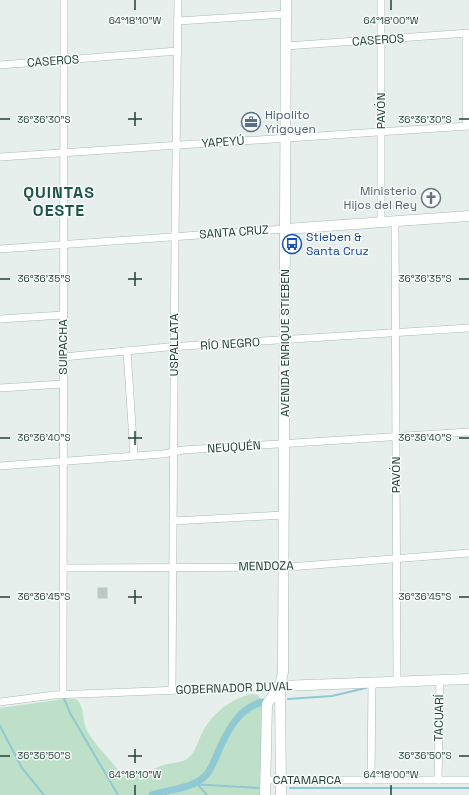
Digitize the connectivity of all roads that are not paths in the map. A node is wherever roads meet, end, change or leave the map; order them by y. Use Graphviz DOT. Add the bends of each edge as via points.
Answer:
graph roads {
  1 [pos="64,0"];
  2 [pos="178,0"];
  3 [pos="286,0"];
  4 [pos="381,0"];
  5 [pos="286,14"];
  6 [pos="178,21"];
  7 [pos="468,34"];
  8 [pos="381,40"];
  9 [pos="286,46"];
  10 [pos="178,51"];
  11 [pos="64,60"];
  12 [pos="0,65"];
  13 [pos="468,126"];
  14 [pos="381,132"];
  15 [pos="286,138"];
  16 [pos="176,145"];
  17 [pos="64,153"];
  18 [pos="0,157"];
  19 [pos="469,216"];
  20 [pos="395,221"];
  21 [pos="381,222"];
  22 [pos="285,229"];
  23 [pos="175,237"];
  24 [pos="63,244"];
  25 [pos="0,249"];
  26 [pos="63,315"];
  27 [pos="0,320"];
  28 [pos="469,328"];
  29 [pos="396,333"];
  30 [pos="285,340"];
  31 [pos="174,347"];
  32 [pos="127,351"];
  33 [pos="63,357"];
  34 [pos="63,384"];
  35 [pos="0,388"];
  36 [pos="469,432"];
  37 [pos="396,437"];
  38 [pos="285,444"];
  39 [pos="173,452"];
  40 [pos="134,456"];
  41 [pos="63,462"];
  42 [pos="0,466"];
  43 [pos="284,515"];
  44 [pos="173,521"];
  45 [pos="469,553"];
  46 [pos="397,559"];
  47 [pos="173,567"];
  48 [pos="284,567"];
  49 [pos="63,568"];
  50 [pos="469,679"];
  51 [pos="440,680"];
  52 [pos="372,682"];
  53 [pos="397,682"];
  54 [pos="280,686"];
  55 [pos="172,690"];
  56 [pos="63,694"];
  57 [pos="0,702"];
  58 [pos="265,780"];
  59 [pos="281,780"];
  60 [pos="371,780"];
  61 [pos="438,780"];
  62 [pos="469,780"];
  63 [pos="265,795"];
  64 [pos="281,795"];
  1 -- 11 [label="street, SUIPACHA"];
  2 -- 6 [label="street, USPALLATA"];
  3 -- 5 [label="main road, AVENIDA ENRIQUE STIEBEN"];
  4 -- 8 [label="street, PAVÓN"];
  5 -- 6 [label="street"];
  5 -- 9 [label="main road, AVENIDA ENRIQUE STIEBEN"];
  6 -- 10 [label="street, USPALLATA"];
  7 -- 8 [label="street, CASEROS"];
  7 -- 13 [label="street"];
  8 -- 9 [label="street, CASEROS"];
  8 -- 14 [label="street, PAVÓN"];
  9 -- 15 [label="main road, AVENIDA ENRIQUE STIEBEN"];
  10 -- 11 [label="street, CASEROS"];
  10 -- 16 [label="street, USPALLATA"];
  11 -- 12 [label="street, CASEROS"];
  11 -- 17 [label="street, SUIPACHA"];
  13 -- 14 [label="street, YAPEYÚ"];
  14 -- 15 [label="street, YAPEYÚ"];
  14 -- 21 [label="street, PAVÓN"];
  15 -- 16 [label="street, YAPEYÚ"];
  15 -- 22 [label="main road, AVENIDA ENRIQUE STIEBEN"];
  16 -- 17 [label="street, YAPEYÚ"];
  16 -- 23 [label="street, USPALLATA"];
  17 -- 18 [label="street, YAPEYÚ"];
  17 -- 24 [label="street, SUIPACHA"];
  19 -- 20 [label="main road, SANTA CRUZ"];
  20 -- 21 [label="main road, SANTA CRUZ"];
  20 -- 29 [label="street, PAVÓN"];
  21 -- 22 [label="main road, SANTA CRUZ"];
  22 -- 23 [label="street, SANTA CRUZ"];
  22 -- 30 [label="main road, AVENIDA ENRIQUE STIEBEN"];
  23 -- 24 [label="street, SANTA CRUZ"];
  23 -- 31 [label="street, USPALLATA"];
  24 -- 25 [label="street, SANTA CRUZ"];
  24 -- 26 [label="street, SUIPACHA"];
  26 -- 27 [label="street"];
  26 -- 33 [label="street, SUIPACHA"];
  28 -- 29 [label="street, RÍO NEGRO"];
  29 -- 30 [label="street, RÍO NEGRO"];
  29 -- 37 [label="street, PAVÓN"];
  30 -- 31 [label="street, RÍO NEGRO"];
  30 -- 38 [label="main road, AVENIDA ENRIQUE STIEBEN"];
  31 -- 32 [label="street, RÍO NEGRO"];
  31 -- 39 [label="street, USPALLATA"];
  32 -- 33 [label="street, RÍO NEGRO"];
  32 -- 40 [label="street"];
  33 -- 34 [label="street, SUIPACHA"];
  34 -- 35 [label="street"];
  34 -- 41 [label="street, SUIPACHA"];
  36 -- 37 [label="street, NEUQUÉN"];
  37 -- 38 [label="street, NEUQUÉN"];
  37 -- 46 [label="street, PAVÓN"];
  38 -- 39 [label="street, NEUQUÉN"];
  38 -- 43 [label="main road, AVENIDA ENRIQUE STIEBEN"];
  39 -- 40 [label="street, NEUQUÉN"];
  39 -- 44 [label="street, USPALLATA"];
  40 -- 41 [label="street, NEUQUÉN"];
  41 -- 42 [label="street, NEUQUÉN"];
  41 -- 49 [label="street, SUIPACHA"];
  43 -- 44 [label="street"];
  43 -- 48 [label="main road, AVENIDA ENRIQUE STIEBEN"];
  44 -- 47 [label="street, USPALLATA"];
  45 -- 46 [label="street, MENDOZA"];
  46 -- 48 [label="street, MENDOZA"];
  46 -- 53 [label="street, PAVÓN"];
  47 -- 48 [label="street, MENDOZA"];
  47 -- 49 [label="street, MENDOZA"];
  47 -- 55 [label="street, USPALLATA"];
  48 -- 54 [label="main road, AVENIDA ENRIQUE STIEBEN" via="283,676"];
  49 -- 56 [label="street, SUIPACHA"];
  50 -- 51 [label="main road, GOBERNADOR DUVAL"];
  51 -- 53 [label="main road, GOBERNADOR DUVAL"];
  51 -- 61 [label="street, TACUARÍ"];
  52 -- 53 [label="main road, GOBERNADOR DUVAL"];
  52 -- 54 [label="main road, GOBERNADOR DUVAL"];
  52 -- 60 [label="street"];
  54 -- 55 [label="street, GOBERNADOR DUVAL"];
  54 -- 58 [label="main road, AVENIDA ENRIQUE STIEBEN" via="267,704"];
  54 -- 59 [label="main road, AVENIDA ENRIQUE STIEBEN"];
  55 -- 56 [label="street, GOBERNADOR DUVAL"];
  56 -- 57 [label="street, GOBERNADOR DUVAL"];
  58 -- 59 [label="street, CATAMARCA"];
  58 -- 63 [label="main road, AVENIDA ENRIQUE STIEBEN"];
  59 -- 60 [label="street, CATAMARCA"];
  59 -- 64 [label="main road, AVENIDA ENRIQUE STIEBEN"];
  60 -- 61 [label="street, CATAMARCA"];
  61 -- 62 [label="street, CATAMARCA"];
}
